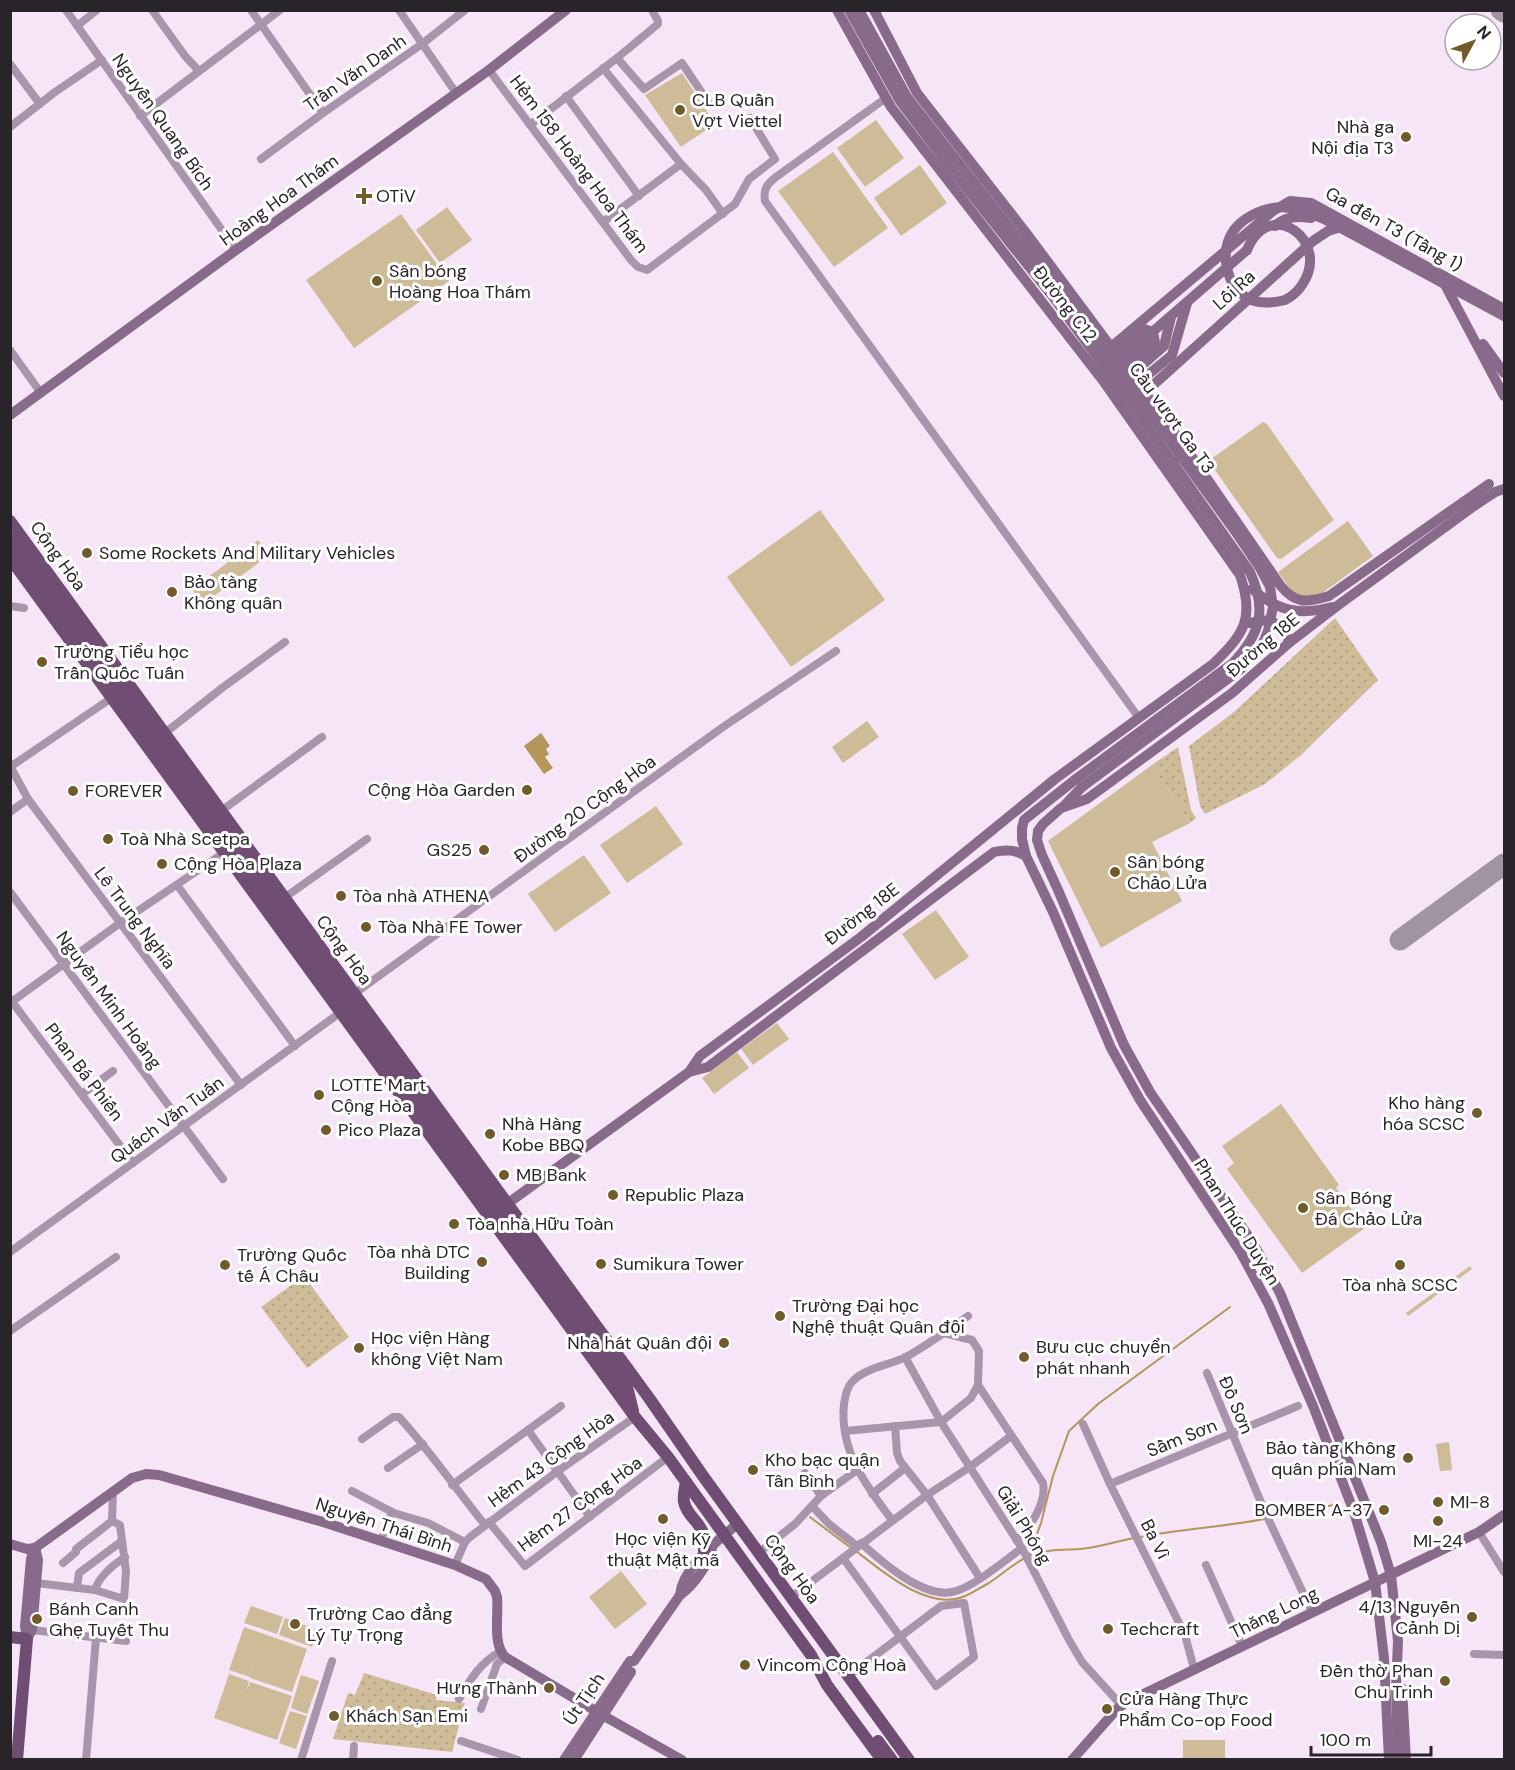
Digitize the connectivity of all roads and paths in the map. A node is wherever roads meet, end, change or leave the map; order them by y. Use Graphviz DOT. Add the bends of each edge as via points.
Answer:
graph roads {
  1 [pos="66,10"];
  2 [pos="97,10"];
  3 [pos="152,10"];
  4 [pos="251,10"];
  5 [pos="280,10"];
  6 [pos="399,10"];
  7 [pos="465,10"];
  8 [pos="566,10"];
  9 [pos="837,10"];
  10 [pos="849,10"];
  11 [pos="860,10"];
  12 [pos="874,10"];
  13 [pos="652,12"];
  14 [pos="261,24"];
  15 [pos="77,26"];
  16 [pos="422,44"];
  17 [pos="617,58"];
  18 [pos="102,60"];
  19 [pos="10,64"];
  20 [pos="603,68"];
  21 [pos="489,70"];
  22 [pos="199,71"];
  23 [pos="456,93"];
  24 [pos="566,96"];
  25 [pos="886,98"];
  26 [pos="708,102"];
  27 [pos="40,104"];
  28 [pos="323,113"];
  29 [pos="140,116"];
  30 [pos="750,118"];
  31 [pos="530,125"];
  32 [pos="10,127"];
  33 [pos="261,159"];
  34 [pos="681,164"];
  35 [pos="639,196"];
  36 [pos="723,213"];
  37 [pos="603,222"];
  38 [pos="1350,224"];
  39 [pos="1027,234"];
  40 [pos="1238,240"];
  41 [pos="999,246"];
  42 [pos="236,250"];
  43 [pos="1247,250"];
  44 [pos="1439,273"];
  45 [pos="1187,303"];
  46 [pos="1504,309"];
  47 [pos="1463,316"];
  48 [pos="1504,316"];
  49 [pos="1172,317"];
  50 [pos="1504,321"];
  51 [pos="1153,332"];
  52 [pos="10,350"];
  53 [pos="1127,368"];
  54 [pos="1504,373"];
  55 [pos="1104,382"];
  56 [pos="41,393"];
  57 [pos="1504,396"];
  58 [pos="1124,409"];
  59 [pos="10,415"];
  60 [pos="1187,450"];
  61 [pos="1165,468"];
  62 [pos="1489,484"];
  63 [pos="1504,489"];
  64 [pos="10,521"];
  65 [pos="10,540"];
  66 [pos="10,558"];
  67 [pos="1240,575"];
  68 [pos="1280,585"];
  69 [pos="10,606"];
  70 [pos="1337,606"];
  71 [pos="24,608"];
  72 [pos="1245,625"];
  73 [pos="285,642"];
  74 [pos="1290,642"];
  75 [pos="836,651"];
  76 [pos="116,693"];
  77 [pos="1139,718"];
  78 [pos="165,733"];
  79 [pos="322,737"];
  80 [pos="11,767"];
  81 [pos="1055,779"];
  82 [pos="1079,783"];
  83 [pos="28,799"];
  84 [pos="1061,808"];
  85 [pos="220,811"];
  86 [pos="1036,811"];
  87 [pos="10,812"];
  88 [pos="1043,824"];
  89 [pos="367,839"];
  90 [pos="225,852"];
  91 [pos="1026,856"];
  92 [pos="177,885"];
  93 [pos="10,892"];
  94 [pos="284,898"];
  95 [pos="902,903"];
  96 [pos="910,914"];
  97 [pos="120,923"];
  98 [pos="64,964"];
  99 [pos="354,994"];
  100 [pos="11,1001"];
  101 [pos="773,1002"];
  102 [pos="341,1012"];
  103 [pos="781,1013"];
  104 [pos="295,1046"];
  105 [pos="113,1071"];
  106 [pos="688,1072"];
  107 [pos="241,1085"];
  108 [pos="82,1095"];
  109 [pos="184,1126"];
  110 [pos="133,1163"];
  111 [pos="223,1179"];
  112 [pos="498,1210"];
  113 [pos="10,1252"];
  114 [pos="116,1257"];
  115 [pos="968,1316"];
  116 [pos="10,1331"];
  117 [pos="944,1333"];
  118 [pos="904,1357"];
  119 [pos="1207,1373"];
  120 [pos="978,1385"];
  121 [pos="627,1387"];
  122 [pos="649,1398"];
  123 [pos="1325,1400"];
  124 [pos="561,1406"];
  125 [pos="1298,1406"];
  126 [pos="1313,1406"];
  127 [pos="635,1417"];
  128 [pos="941,1422"];
  129 [pos="1083,1424"];
  130 [pos="895,1426"];
  131 [pos="528,1430"];
  132 [pos="845,1431"];
  133 [pos="1232,1434"];
  134 [pos="1011,1436"];
  135 [pos="362,1439"];
  136 [pos="423,1444"];
  137 [pos="668,1457"];
  138 [pos="970,1467"];
  139 [pos="388,1468"];
  140 [pos="905,1468"];
  141 [pos="857,1470"];
  142 [pos="558,1471"];
  143 [pos="805,1473"];
  144 [pos="686,1482"];
  145 [pos="1110,1484"];
  146 [pos="452,1485"];
  147 [pos="113,1491"];
  148 [pos="352,1491"];
  149 [pos="872,1494"];
  150 [pos="927,1495"];
  151 [pos="821,1496"];
  152 [pos="812,1506"];
  153 [pos="392,1512"];
  154 [pos="1504,1515"];
  155 [pos="590,1517"];
  156 [pos="112,1521"];
  157 [pos="892,1521"];
  158 [pos="487,1523"];
  159 [pos="737,1524"];
  160 [pos="1479,1532"];
  161 [pos="725,1536"];
  162 [pos="381,1540"];
  163 [pos="122,1541"];
  164 [pos="465,1542"];
  165 [pos="10,1544"];
  166 [pos="859,1545"];
  167 [pos="1021,1546"];
  168 [pos="34,1548"];
  169 [pos="708,1550"];
  170 [pos="758,1552"];
  171 [pos="846,1555"];
  172 [pos="125,1557"];
  173 [pos="63,1563"];
  174 [pos="455,1565"];
  175 [pos="1206,1565"];
  176 [pos="1504,1572"];
  177 [pos="1391,1575"];
  178 [pos="980,1578"];
  179 [pos="1375,1582"];
  180 [pos="36,1583"];
  181 [pos="78,1588"];
  182 [pos="95,1590"];
  183 [pos="790,1597"];
  184 [pos="1312,1612"];
  185 [pos="30,1635"];
  186 [pos="901,1636"];
  187 [pos="10,1637"];
  188 [pos="96,1638"];
  189 [pos="126,1641"];
  190 [pos="1242,1646"];
  191 [pos="503,1654"];
  192 [pos="1474,1654"];
  193 [pos="811,1655"];
  194 [pos="1504,1655"];
  195 [pos="332,1661"];
  196 [pos="1396,1665"];
  197 [pos="1194,1669"];
  198 [pos="848,1676"];
  199 [pos="459,1699"];
  200 [pos="1121,1705"];
  201 [pos="481,1709"];
  202 [pos="600,1714"];
  203 [pos="461,1741"];
  204 [pos="354,1746"];
  205 [pos="498,1756"];
  206 [pos="17,1760"];
  207 [pos="86,1760"];
  208 [pos="301,1760"];
  209 [pos="353,1760"];
  210 [pos="518,1760"];
  211 [pos="564,1760"];
  212 [pos="574,1760"];
  213 [pos="682,1760"];
  214 [pos="882,1760"];
  215 [pos="892,1760"];
  216 [pos="909,1760"];
  217 [pos="1072,1760"];
  218 [pos="1389,1760"];
  219 [pos="1398,1760"];
  220 [pos="1406,1760"];
  1 -- 15 [label="street, Nguyễn Quang Bích"];
  2 -- 15 [label="street"];
  3 -- 22 [label="street"];
  4 -- 14 [label="street"];
  5 -- 14 [label="street"];
  6 -- 16 [label="street"];
  7 -- 16 [label="street, Trần Văn Danh"];
  8 -- 21 [label="main road, Hoàng Hoa Thám"];
  9 -- 25 [label="main road, Đường C12"];
  10 -- 82 [label="main road, Cầu vượt Ga T3, bridge" via="900,101 1130,402 1250,572 1256,590 1260,617 1257,628 1233,663"];
  11 -- 82 [label="main road, Cầu vượt Ga T3, bridge" via="908,97 1137,396 1241,540 1270,587 1273,607 1268,631 1241,669"];
  12 -- 39 [label="main road, Đường C12" via="917,93"];
  13 -- 17 [label="street" via="658,24"];
  14 -- 22 [label="street"];
  14 -- 28 [label="street"];
  15 -- 18 [label="street, Nguyễn Quang Bích"];
  16 -- 23 [label="street"];
  16 -- 28 [label="street, Trần Văn Danh"];
  17 -- 20 [label="street"];
  17 -- 26 [label="street" via="645,89 682,63"];
  18 -- 27 [label="street"];
  18 -- 29 [label="street, Nguyễn Quang Bích"];
  19 -- 27 [label="street"];
  20 -- 24 [label="street"];
  20 -- 34 [label="street"];
  21 -- 23 [label="main road, Hoàng Hoa Thám"];
  21 -- 31 [label="street, Hẻm 158 Hoàng Hoa Thám"];
  22 -- 29 [label="street"];
  23 -- 42 [label="main road, Hoàng Hoa Thám"];
  24 -- 31 [label="street"];
  24 -- 35 [label="street"];
  25 -- 41 [label="main road, Đường C12"];
  25 -- 77 [label="street" via="776,177 766,187 765,201"];
  27 -- 32 [label="street"];
  28 -- 33 [label="street, Trần Văn Danh"];
  29 -- 42 [label="street, Nguyễn Quang Bích"];
  30 -- 36 [label="street, Hẻm 158 Hoàng Hoa Thám" via="775,159 749,179 735,204"];
  31 -- 37 [label="street, Hẻm 158 Hoàng Hoa Thám"];
  34 -- 35 [label="street"];
  34 -- 36 [label="street"];
  35 -- 37 [label="street"];
  36 -- 37 [label="street, Hẻm 158 Hoàng Hoa Thám" via="646,270 631,260"];
  38 -- 40 [label="main road, Ga đến T3 (Tầng 1)" via="1311,203 1290,201"];
  38 -- 44 [label="main road, Ga đến T3 (Tầng 1)"];
  38 -- 53 [label="main road, Lối Ra" via="1322,234"];
  39 -- 41 [label="main road"];
  39 -- 53 [label="main road, Đường C12"];
  40 -- 53 [label="main road, Lối Ra"];
  41 -- 55 [label="main road, Đường C12"];
  42 -- 56 [label="main road, Hoàng Hoa Thám"];
  43 -- 45 [label="main road, Lối Ra"];
  43 -- 48 [label="main road, bridge" via="1259,230 1274,224 1289,227 1311,254 1309,272 1298,291 1274,302 1249,299 1231,280 1226,267 1234,230 1258,212 1290,208 1309,213"];
  43 -- 50 [label="main road, bridge" via="1282,219 1309,218"];
  44 -- 46 [label="main road, Ga đến T3 (Tầng 1)"];
  44 -- 47 [label="main road"];
  45 -- 49 [label="main road, Lối Ra"];
  45 -- 53 [label="main road, Lối Ra" via="1172,355"];
  47 -- 54 [label="main road"];
  47 -- 57 [label="main road"];
  49 -- 51 [label="main road, Lối Ra"];
  49 -- 53 [label="main road" via="1164,346"];
  51 -- 53 [label="main road, Lối Ra" via="1155,342"];
  51 -- 53 [label="main road, Lối Ra" via="1144,330"];
  52 -- 56 [label="street"];
  53 -- 55 [label="main road"];
  53 -- 58 [label="main road"];
  53 -- 60 [label="main road, Đường C12"];
  55 -- 58 [label="main road, Đường C12"];
  56 -- 59 [label="main road, Hoàng Hoa Thám"];
  58 -- 61 [label="main road, Đường C12"];
  60 -- 61 [label="main road"];
  60 -- 68 [label="main road, Đường C12"];
  61 -- 67 [label="main road, Đường C12"];
  62 -- 68 [label="main road, Đường 18E" via="1329,596 1296,601"];
  63 -- 70 [label="main road, Đường 18E" via="1474,506"];
  64 -- 78 [label="main road, Cộng Hòa"];
  65 -- 76 [label="main road"];
  66 -- 76 [label="main road, Cộng Hòa"];
  67 -- 70 [label="main road" via="1260,596 1286,610 1312,612"];
  67 -- 72 [label="main road, Đường C12" via="1247,602"];
  69 -- 71 [label="street"];
  70 -- 74 [label="main road, Đường 18E"];
  72 -- 74 [label="main road" via="1274,622"];
  72 -- 77 [label="main road, Đường 18E" via="1234,644 1213,664"];
  73 -- 78 [label="street"];
  74 -- 84 [label="main road, Đường 18E" via="1232,693 1087,799"];
  75 -- 99 [label="street, Đường 20 Cộng Hòa" via="723,727"];
  76 -- 80 [label="street"];
  76 -- 90 [label="main road, Cộng Hòa"];
  76 -- 112 [label="main road, Cộng Hòa"];
  77 -- 81 [label="main road, Đường 18E"];
  78 -- 85 [label="main road, Cộng Hòa"];
  79 -- 85 [label="street"];
  80 -- 83 [label="street, Lê Trung Nghĩa"];
  81 -- 86 [label="main road, Đường 18E"];
  81 -- 95 [label="main road, Đường 18E"];
  82 -- 84 [label="main road, Cầu vượt Ga T3"];
  82 -- 86 [label="main road, Phan Thúc Duyện"];
  83 -- 87 [label="street"];
  83 -- 97 [label="street, Lê Trung Nghĩa"];
  84 -- 88 [label="main road, Đường 18E"];
  85 -- 94 [label="main road, Cộng Hòa"];
  86 -- 91 [label="main road, Phan Thúc Duyện" via="1024,820 1022,828"];
  88 -- 123 [label="main road, Phan Thúc Duyện" via="1037,840 1042,855 1124,1046 1150,1092 1253,1243 1280,1293"];
  89 -- 94 [label="street"];
  90 -- 92 [label="street"];
  90 -- 102 [label="main road, Cộng Hòa"];
  91 -- 96 [label="main road, Đường 18E" via="1006,849 994,852"];
  91 -- 126 [label="main road, Phan Thúc Duyện" via="1111,1048 1140,1100 1241,1253 1268,1303"];
  92 -- 97 [label="street"];
  92 -- 104 [label="street"];
  93 -- 98 [label="street, Nguyễn Minh Hoàng"];
  94 -- 99 [label="main road, Cộng Hòa"];
  95 -- 96 [label="main road"];
  95 -- 101 [label="main road, Đường 18E"];
  96 -- 103 [label="main road, Đường 18E"];
  97 -- 98 [label="street"];
  97 -- 107 [label="street, Lê Trung Nghĩa"];
  98 -- 100 [label="street"];
  98 -- 109 [label="street, Nguyễn Minh Hoàng"];
  99 -- 112 [label="main road, Cộng Hòa"];
  100 -- 108 [label="street, Phan Bá Phiến"];
  101 -- 103 [label="main road"];
  101 -- 106 [label="main road, Đường 18E" via="700,1056"];
  102 -- 104 [label="street, Quách Văn Tuấn"];
  102 -- 112 [label="main road, Cộng Hòa"];
  103 -- 106 [label="main road, Đường 18E" via="708,1067"];
  104 -- 107 [label="street, Quách Văn Tuấn"];
  105 -- 108 [label="street"];
  106 -- 112 [label="main road, Đường 18E"];
  107 -- 109 [label="street, Quách Văn Tuấn"];
  108 -- 110 [label="street, Phan Bá Phiến"];
  109 -- 110 [label="street, Quách Văn Tuấn"];
  109 -- 111 [label="street, Nguyễn Minh Hoàng"];
  110 -- 113 [label="street, Quách Văn Tuấn"];
  112 -- 121 [label="main road, Cộng Hòa"];
  112 -- 122 [label="main road, Cộng Hòa"];
  112 -- 127 [label="main road, Cộng Hòa"];
  114 -- 116 [label="street"];
  115 -- 117 [label="street"];
  117 -- 118 [label="street"];
  117 -- 120 [label="street" via="972,1340 976,1345"];
  118 -- 128 [label="street, Giải Phóng"];
  118 -- 132 [label="street" via="856,1378 849,1386"];
  119 -- 133 [label="street, Đồ Sơn"];
  120 -- 128 [label="street" via="971,1398"];
  120 -- 134 [label="street"];
  121 -- 122 [label="main road, Cộng Hòa"];
  121 -- 127 [label="main road, Cộng Hòa"];
  122 -- 159 [label="main road, Cộng Hòa"];
  123 -- 126 [label="main road"];
  123 -- 177 [label="main road, Phan Thúc Duyện"];
  124 -- 131 [label="street"];
  125 -- 133 [label="street, Sầm Sơn"];
  126 -- 179 [label="main road, Phan Thúc Duyện" via="1354,1512"];
  127 -- 137 [label="main road, Cộng Hòa"];
  127 -- 142 [label="street, Hẻm 43 Cộng Hòa"];
  128 -- 130 [label="street"];
  128 -- 138 [label="street, Giải Phóng"];
  129 -- 145 [label="street, Ba Vì"];
  130 -- 132 [label="street"];
  130 -- 140 [label="street" via="897,1453"];
  131 -- 142 [label="street"];
  131 -- 146 [label="street"];
  132 -- 141 [label="street"];
  133 -- 145 [label="street, Sầm Sơn"];
  133 -- 184 [label="street, Đồ Sơn"];
  134 -- 138 [label="street"];
  134 -- 167 [label="street" via="1044,1487"];
  135 -- 136 [label="street, Hẻm 43 Cộng Hòa" via="393,1417 399,1417"];
  136 -- 139 [label="street"];
  136 -- 146 [label="street, Hẻm 43 Cộng Hòa"];
  137 -- 144 [label="main road, Cộng Hòa"];
  137 -- 155 [label="street, Hẻm 27 Cộng Hòa"];
  138 -- 150 [label="street"];
  138 -- 167 [label="street, Giải Phóng"];
  140 -- 149 [label="street"];
  140 -- 150 [label="street"];
  141 -- 149 [label="street"];
  141 -- 151 [label="street"];
  142 -- 155 [label="street"];
  142 -- 158 [label="street, Hẻm 43 Cộng Hòa"];
  143 -- 151 [label="street"];
  144 -- 161 [label="main road, Cộng Hòa"];
  144 -- 169 [label="main road" via="684,1501 702,1530"];
  145 -- 197 [label="street, Ba Vì" via="1185,1635"];
  146 -- 158 [label="street, Hẻm 43 Cộng Hòa"];
  147 -- 156 [label="street"];
  147 -- 162 [label="main road, Nguyễn Thái Bình" via="138,1476 159,1475"];
  147 -- 168 [label="main road, Nguyễn Thái Bình"];
  148 -- 153 [label="street"];
  149 -- 157 [label="street"];
  150 -- 157 [label="street"];
  150 -- 178 [label="street"];
  151 -- 152 [label="street"];
  152 -- 166 [label="street"];
  152 -- 170 [label="street"];
  153 -- 162 [label="street"];
  153 -- 164 [label="street" via="428,1523"];
  154 -- 160 [label="main road, Thăng Long"];
  155 -- 158 [label="street, Hẻm 27 Cộng Hòa" via="525,1566"];
  156 -- 163 [label="street" via="120,1525"];
  156 -- 173 [label="street"];
  157 -- 166 [label="street"];
  158 -- 164 [label="street, Hẻm 43 Cộng Hòa"];
  159 -- 161 [label="main road, Út Tịch"];
  159 -- 170 [label="main road, Cộng Hòa"];
  160 -- 176 [label="street"];
  160 -- 177 [label="main road, Thăng Long"];
  161 -- 169 [label="main road, Út Tịch"];
  161 -- 193 [label="main road, Cộng Hòa"];
  162 -- 174 [label="main road, Nguyễn Thái Bình"];
  163 -- 172 [label="street"];
  163 -- 181 [label="street" via="79,1573"];
  164 -- 174 [label="street, Hẻm 43 Cộng Hòa"];
  165 -- 168 [label="main road"];
  166 -- 171 [label="street"];
  166 -- 178 [label="street" via="926,1589 942,1594 964,1588"];
  167 -- 178 [label="street"];
  167 -- 200 [label="street, Giải Phóng" via="1082,1662"];
  168 -- 180 [label="main road" via="38,1560"];
  168 -- 185 [label="main road" via="25,1626"];
  169 -- 202 [label="main road, Út Tịch" via="634,1661 636,1665"];
  170 -- 183 [label="main road, Cộng Hòa"];
  171 -- 183 [label="street"];
  171 -- 186 [label="street"];
  172 -- 182 [label="street" via="111,1567"];
  172 -- 182 [label="street" via="124,1599"];
  174 -- 191 [label="main road, Nguyễn Thái Bình" via="479,1575 495,1591 498,1644"];
  175 -- 190 [label="street"];
  177 -- 179 [label="main road, Thăng Long"];
  177 -- 196 [label="main road, Phan Thúc Duyện" via="1398,1641"];
  179 -- 184 [label="main road, Thăng Long"];
  179 -- 218 [label="main road, Phan Thúc Duyện" via="1384,1658"];
  180 -- 181 [label="street"];
  180 -- 185 [label="main road"];
  181 -- 182 [label="street"];
  183 -- 198 [label="main road, Cộng Hòa"];
  184 -- 190 [label="main road, Thăng Long"];
  185 -- 187 [label="main road"];
  185 -- 188 [label="street"];
  185 -- 206 [label="main road"];
  186 -- 186 [label="street" via="941,1606 964,1603 974,1657 936,1686"];
  186 -- 198 [label="street"];
  188 -- 189 [label="street"];
  188 -- 207 [label="street"];
  190 -- 197 [label="main road, Thăng Long"];
  191 -- 199 [label="street" via="489,1658 475,1671"];
  191 -- 201 [label="street"];
  191 -- 202 [label="main road"];
  192 -- 194 [label="street"];
  193 -- 214 [label="main road, Cộng Hòa" via="827,1685"];
  193 -- 215 [label="main road"];
  195 -- 208 [label="street"];
  196 -- 219 [label="main road"];
  196 -- 220 [label="main road, Phan Thúc Duyện" via="1402,1683"];
  197 -- 200 [label="main road, Thăng Long"];
  198 -- 216 [label="main road, Cộng Hòa"];
  200 -- 217 [label="main road, Thăng Long"];
  202 -- 211 [label="main road, Út Tịch"];
  202 -- 212 [label="main road, Út Tịch"];
  202 -- 213 [label="main road"];
  203 -- 205 [label="street"];
  204 -- 209 [label="street"];
  205 -- 210 [label="street"];
}
